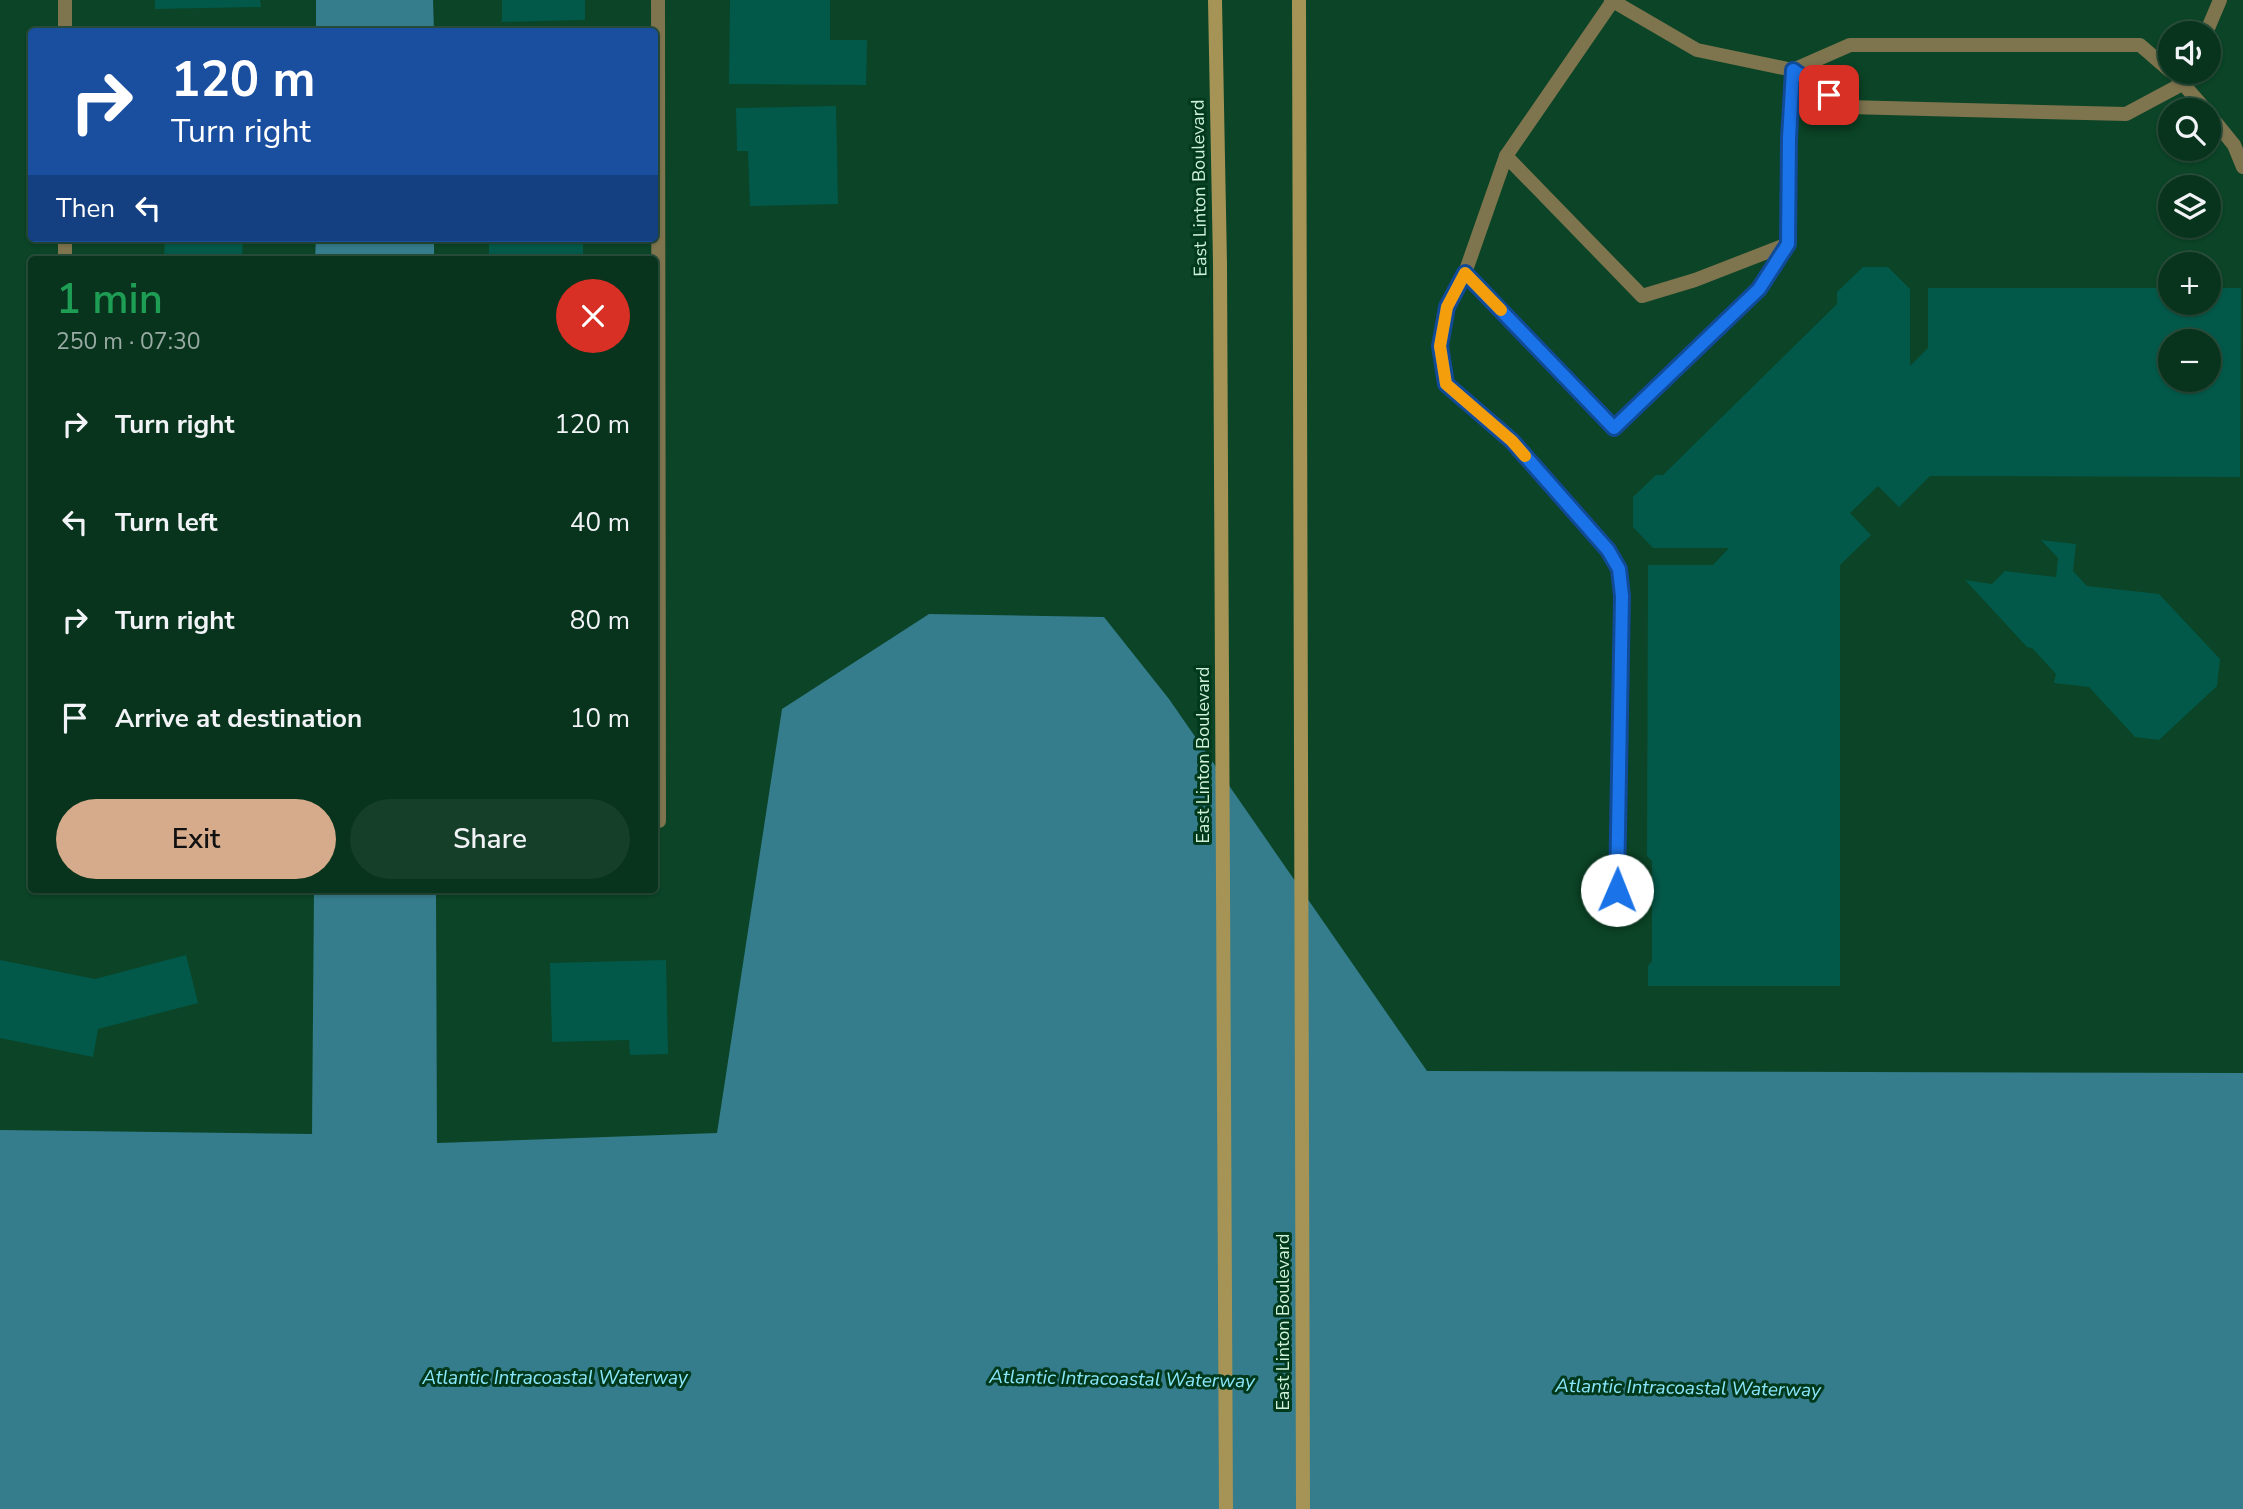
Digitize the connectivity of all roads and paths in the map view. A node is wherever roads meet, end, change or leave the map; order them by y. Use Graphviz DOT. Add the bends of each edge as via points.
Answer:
graph roads {
  1 [pos="65,0"];
  2 [pos="658,0"];
  3 [pos="1215,0"];
  4 [pos="1299,0"];
  5 [pos="2220,0"];
  6 [pos="1612,1"];
  7 [pos="2211,21"];
  8 [pos="65,28"];
  9 [pos="2158,60"];
  10 [pos="1793,70"];
  11 [pos="2175,84"];
  12 [pos="2221,129"];
  13 [pos="1506,156"];
  14 [pos="2243,167"];
  15 [pos="1788,244"];
  16 [pos="1465,273"];
  17 [pos="659,821"];
  18 [pos="1617,890"];
  19 [pos="1226,1509"];
  20 [pos="1303,1509"];
  1 -- 8 [label="street"];
  2 -- 17 [label="street"];
  3 -- 19 [label="main road, East Linton Boulevard"];
  4 -- 20 [label="main road, East Linton Boulevard"];
  5 -- 7 [label="street"];
  6 -- 10 [label="street" via="1697,50"];
  6 -- 13 [label="street"];
  9 -- 10 [label="street" via="2140,45 1850,45"];
  10 -- 11 [label="street" via="1847,107 2126,114"];
  10 -- 15 [label="street"];
  12 -- 14 [label="street"];
  13 -- 15 [label="street" via="1642,296"];
  13 -- 16 [label="street"];
  15 -- 16 [label="street" via="1759,289 1614,428"];
  16 -- 18 [label="street" via="1447,307 1440,346 1446,384 1512,441 1608,550 1619,569"];
}
